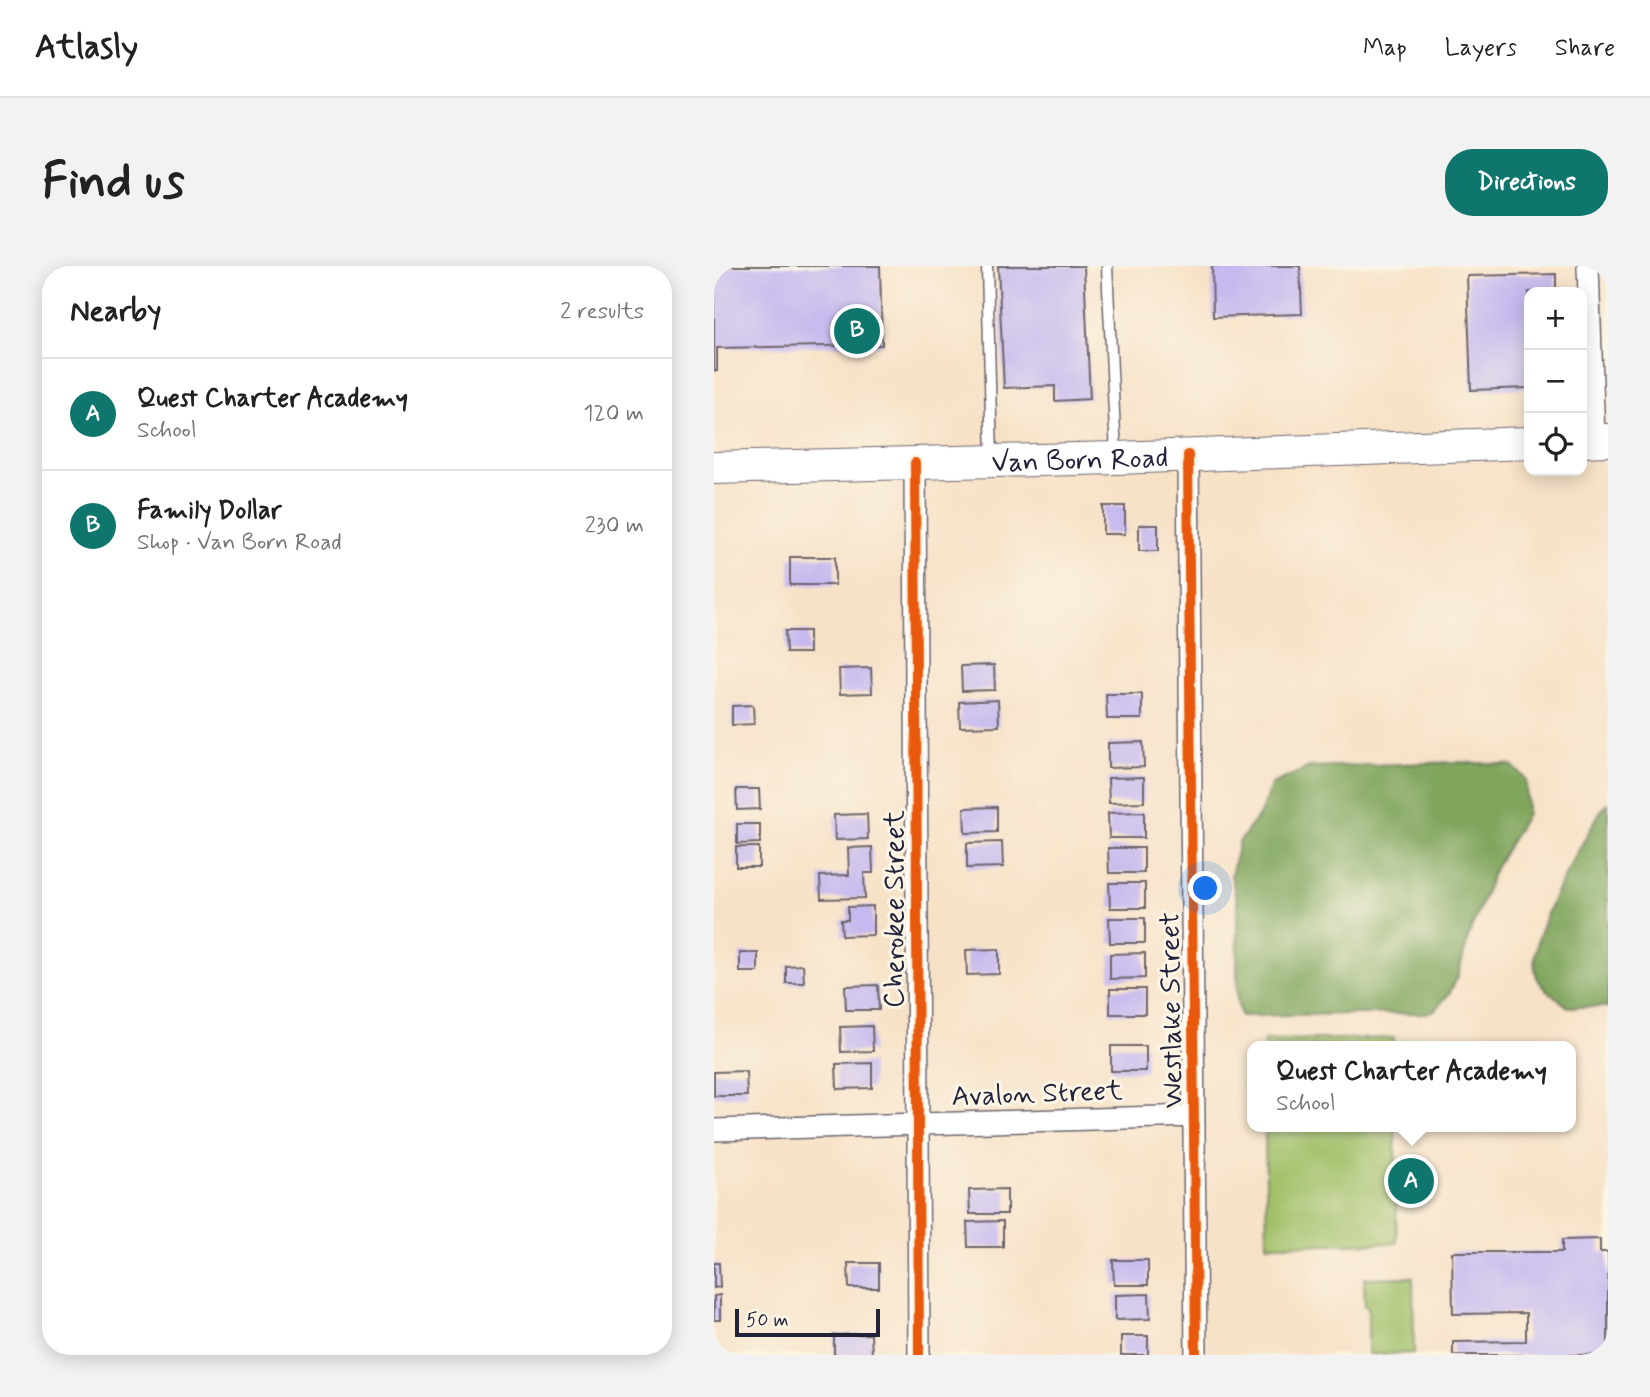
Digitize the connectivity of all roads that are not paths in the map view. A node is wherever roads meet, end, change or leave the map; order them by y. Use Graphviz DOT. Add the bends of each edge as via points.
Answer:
graph roads {
  1 [pos="987,266"];
  2 [pos="1107,266"];
  3 [pos="1588,266"];
  4 [pos="1595,440"];
  5 [pos="1524,443"];
  6 [pos="1188,455"];
  7 [pos="1116,458"];
  8 [pos="992,461"];
  9 [pos="915,463"];
  10 [pos="714,468"];
  11 [pos="1194,1116"];
  12 [pos="917,1124"];
  13 [pos="714,1129"];
  14 [pos="919,1355"];
  15 [pos="1196,1355"];
  1 -- 8 [label="lane"];
  2 -- 7 [label="lane"];
  3 -- 4 [label="street"];
  5 -- 6 [label="main road, Van Born Road"];
  6 -- 7 [label="main road, Van Born Road"];
  6 -- 11 [label="street, Westlake Street"];
  7 -- 8 [label="main road, Van Born Road"];
  8 -- 9 [label="main road, Van Born Road"];
  9 -- 10 [label="main road, Van Born Road"];
  9 -- 12 [label="street, Cherokee Street"];
  11 -- 12 [label="street, Avalon Street"];
  11 -- 15 [label="street, Westlake Street"];
  12 -- 13 [label="street, Avalon Street"];
  12 -- 14 [label="street, Cherokee Street"];
}
